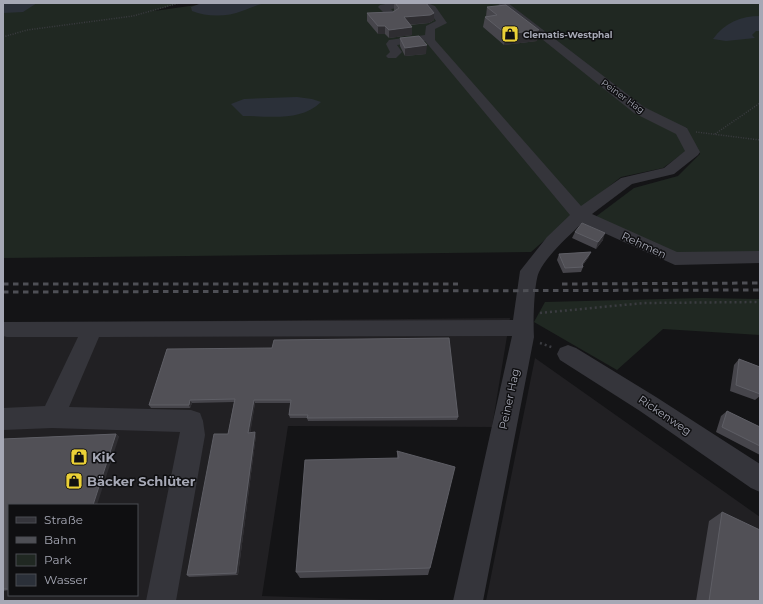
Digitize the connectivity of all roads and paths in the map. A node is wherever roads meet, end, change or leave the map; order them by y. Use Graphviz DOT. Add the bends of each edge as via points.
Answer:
graph roads {
  1 [pos="180,3"];
  2 [pos="418,3"];
  3 [pos="502,3"];
  4 [pos="406,4"];
  5 [pos="392,15"];
  6 [pos="430,33"];
  7 [pos="3,37"];
  8 [pos="392,56"];
  9 [pos="760,103"];
  10 [pos="682,131"];
  11 [pos="714,134"];
  12 [pos="760,140"];
  13 [pos="580,215"];
  14 [pos="760,258"];
  15 [pos="760,302"];
  16 [pos="523,327"];
  17 [pos="92,328"];
  18 [pos="7,329"];
  19 [pos="568,354"];
  20 [pos="52,417"];
  21 [pos="3,418"];
  22 [pos="760,479"];
  23 [pos="161,601"];
  24 [pos="468,601"];
  1 -- 7 [label="path" via="134,16 27,30"];
  2 -- 6 [label="street" via="432,8 442,23 434,25"];
  3 -- 10 [label="street, Peiner Hag" via="639,110"];
  4 -- 5 [label="street" via="383,7"];
  4 -- 6 [label="street"];
  6 -- 8 [label="street" via="388,38 396,52"];
  6 -- 13 [label="street" via="430,41 440,55"];
  9 -- 11 [label="path"];
  10 -- 11 [label="path"];
  10 -- 13 [label="street, Peiner Hag" via="693,152 669,171 627,181"];
  11 -- 12 [label="path"];
  13 -- 14 [label="street, Rehmen" via="675,259"];
  13 -- 16 [label="street, Peiner Hag" via="529,271"];
  15 -- 16 [label="path" via="644,303"];
  16 -- 17 [label="street"];
  16 -- 19 [label="path"];
  16 -- 24 [label="street, Peiner Hag"];
  17 -- 18 [label="street"];
  17 -- 20 [label="street"];
  19 -- 22 [label="street, Rickenweg"];
  20 -- 21 [label="street"];
  20 -- 23 [label="street" via="192,421 193,435"];
}
